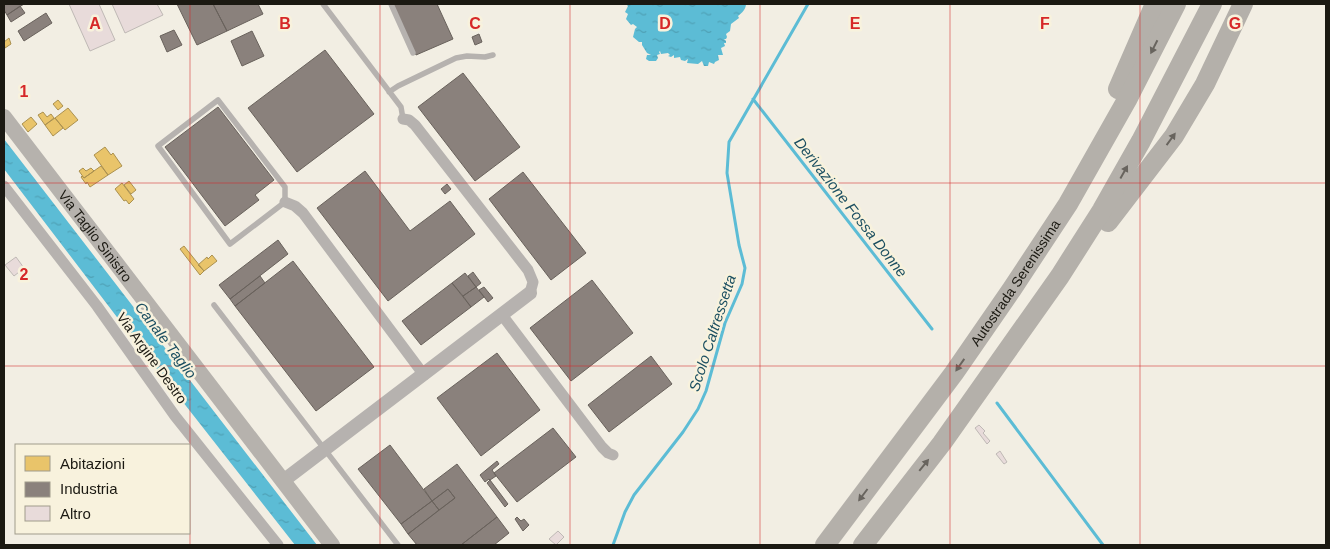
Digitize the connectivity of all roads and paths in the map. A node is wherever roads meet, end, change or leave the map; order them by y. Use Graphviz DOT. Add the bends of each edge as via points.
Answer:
graph roads {
  1 [pos="323,4"];
  2 [pos="391,4"];
  3 [pos="1155,4"];
  4 [pos="1176,4"];
  5 [pos="1212,4"];
  6 [pos="1243,4"];
  7 [pos="413,53"];
  8 [pos="493,54"];
  9 [pos="389,92"];
  10 [pos="4,117"];
  11 [pos="403,119"];
  12 [pos="4,186"];
  13 [pos="285,202"];
  14 [pos="1012,288"];
  15 [pos="530,293"];
  16 [pos="214,305"];
  17 [pos="502,315"];
  18 [pos="424,374"];
  19 [pos="942,443"];
  20 [pos="324,450"];
  21 [pos="613,455"];
  22 [pos="283,481"];
  23 [pos="278,545"];
  24 [pos="332,545"];
  25 [pos="398,545"];
  26 [pos="825,545"];
  27 [pos="863,545"];
  1 -- 9 [label="lane"];
  2 -- 7 [label="lane"];
  3 -- 14 [label="highway" via="1107,115"];
  4 -- 14 [label="highway, Autostrada Serenissima, one-way" via="1068,204"];
  19 -- 5 [label="highway, one-way" via="1060,276 1102,210"];
  19 -- 6 [label="highway, one-way" via="971,413 1065,287 1104,227 1174,136 1205,84"];
  8 -- 9 [label="lane" via="456,58"];
  9 -- 11 [label="lane" via="401,107"];
  10 -- 22 [label="main road, Via Taglio Sinistro"];
  11 -- 15 [label="street" via="415,125 528,270 533,282"];
  12 -- 23 [label="street, Via Argine Destro" via="97,306 175,416"];
  13 -- 13 [label="lane" via="230,244 158,146 218,100 285,186"];
  13 -- 18 [label="street" via="303,213"];
  14 -- 26 [label="highway, Autostrada Serenissima, one-way" via="954,373"];
  15 -- 17 [label="street"];
  16 -- 20 [label="lane"];
  17 -- 18 [label="street"];
  17 -- 21 [label="street" via="602,447"];
  18 -- 20 [label="street"];
  27 -- 19 [label="highway, one-way"];
  20 -- 22 [label="street"];
  20 -- 25 [label="lane"];
  22 -- 24 [label="main road, Via Taglio Sinistro"];
}
